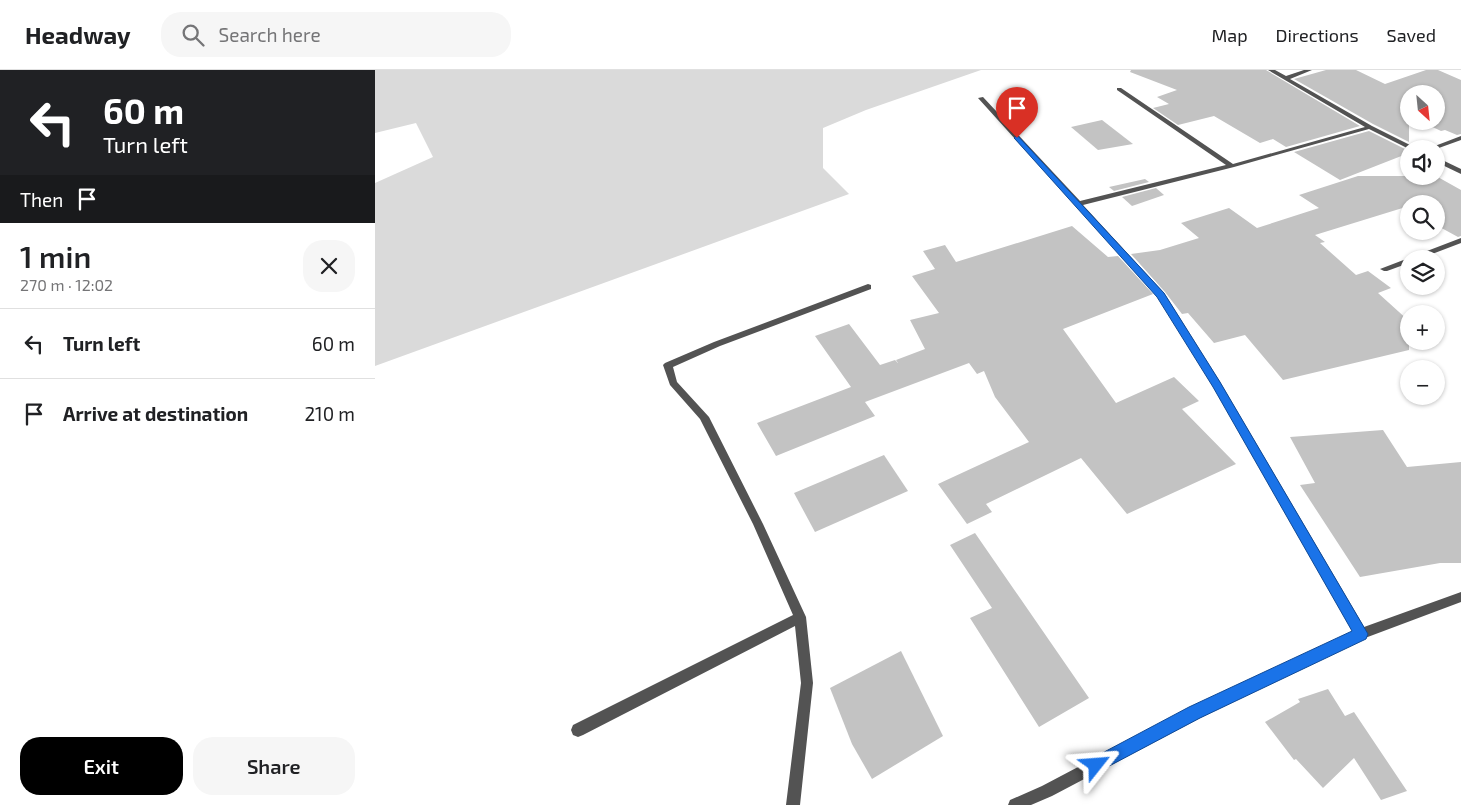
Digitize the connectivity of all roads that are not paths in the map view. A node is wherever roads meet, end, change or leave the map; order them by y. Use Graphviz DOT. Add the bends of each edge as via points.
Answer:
graph roads {
  1 [pos="1271,70"];
  2 [pos="1309,70"];
  3 [pos="1287,78"];
  4 [pos="1119,89"];
  5 [pos="981,98"];
  6 [pos="1370,127"];
  7 [pos="1461,138"];
  8 [pos="1400,142"];
  9 [pos="1445,144"];
  10 [pos="1445,164"];
  11 [pos="1232,166"];
  12 [pos="1461,172"];
  13 [pos="1078,204"];
  14 [pos="1461,240"];
  15 [pos="1434,250"];
  16 [pos="1400,263"];
  17 [pos="1384,269"];
  18 [pos="868,287"];
  19 [pos="1461,597"];
  20 [pos="800,616"];
  21 [pos="1361,634"];
  22 [pos="578,730"];
  23 [pos="793,805"];
  24 [pos="1015,805"];
  1 -- 3 [label="street"];
  2 -- 3 [label="street"];
  3 -- 6 [label="street"];
  4 -- 11 [label="street"];
  5 -- 13 [label="street"];
  6 -- 8 [label="street"];
  6 -- 11 [label="street"];
  7 -- 9 [label="street"];
  10 -- 12 [label="street"];
  11 -- 13 [label="street"];
  13 -- 21 [label="street" via="1161,296 1217,384"];
  14 -- 15 [label="street"];
  16 -- 17 [label="street"];
  18 -- 20 [label="street" via="668,365 673,383 704,417"];
  19 -- 21 [label="street"];
  20 -- 22 [label="street"];
  20 -- 23 [label="street" via="807,683"];
  21 -- 24 [label="street" via="1195,713"];
}
